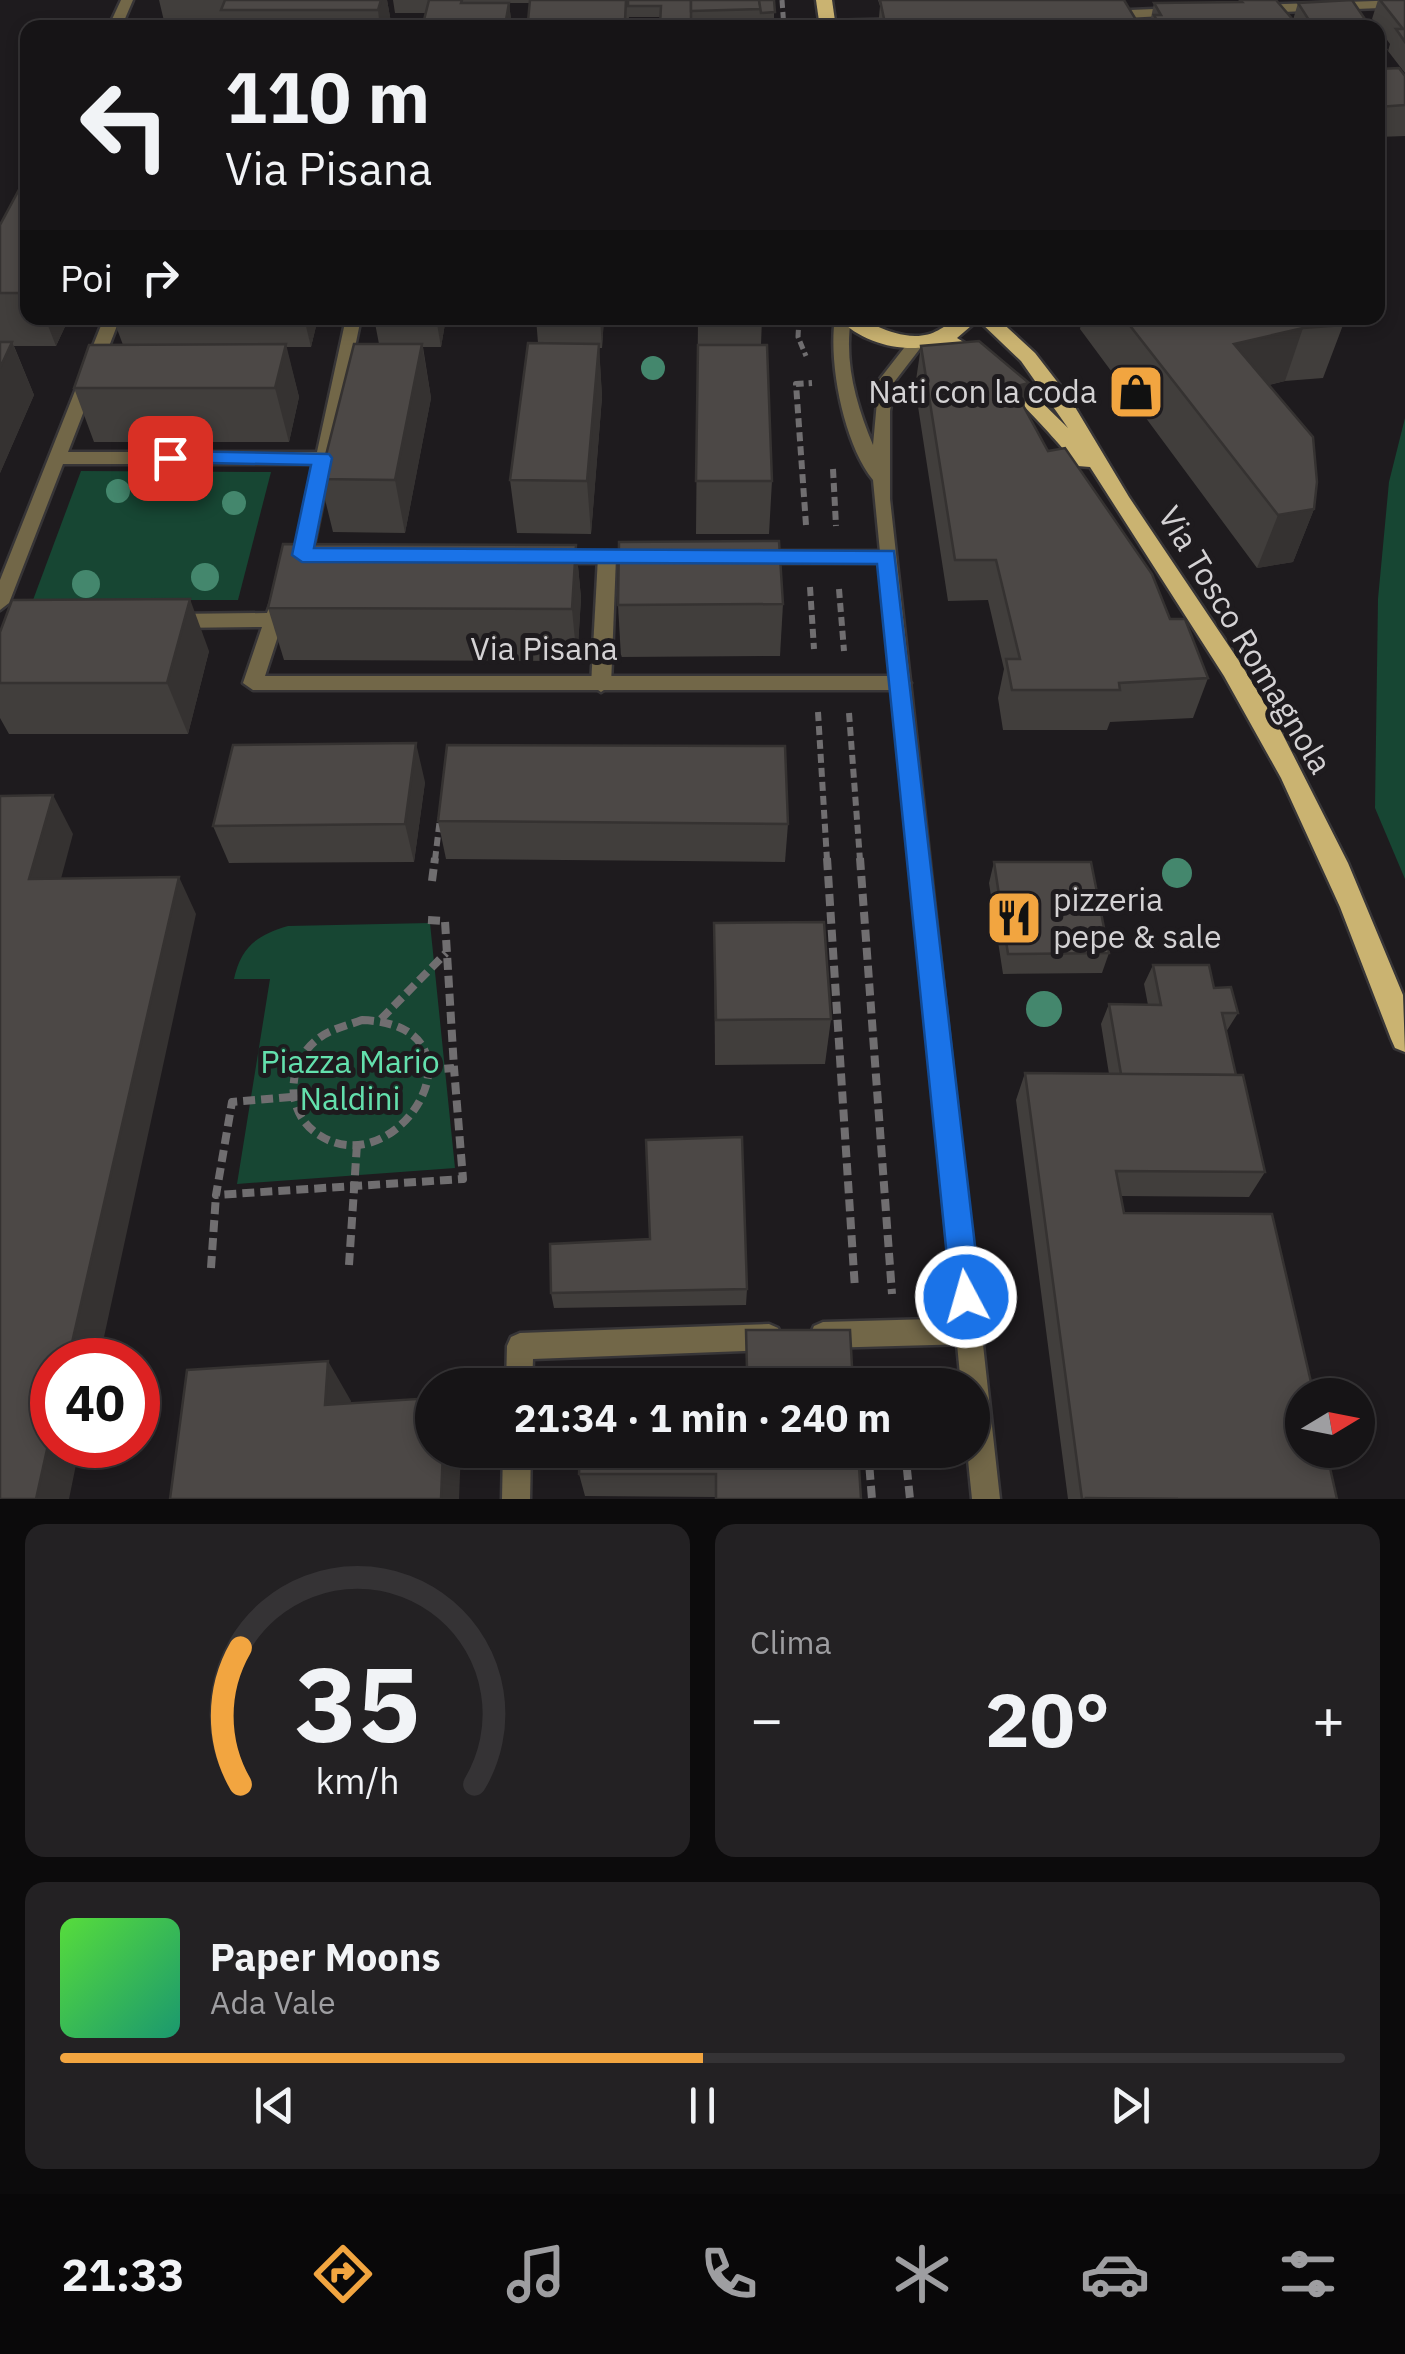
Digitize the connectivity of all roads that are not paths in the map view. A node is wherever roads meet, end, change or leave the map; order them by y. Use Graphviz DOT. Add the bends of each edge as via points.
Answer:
graph roads {
  1 [pos="1405,3"];
  2 [pos="1246,9"];
  3 [pos="1186,12"];
  4 [pos="1086,15"];
  5 [pos="109,325"];
  6 [pos="352,325"];
  7 [pos="845,325"];
  8 [pos="858,325"];
  9 [pos="962,325"];
  10 [pos="995,325"];
  11 [pos="940,338"];
  12 [pos="917,342"];
  13 [pos="55,458"];
  14 [pos="322,458"];
  15 [pos="881,486"];
  16 [pos="1119,498"];
  17 [pos="536,556"];
  18 [pos="887,556"];
  19 [pos="607,557"];
  20 [pos="666,557"];
  21 [pos="736,557"];
  22 [pos="0,603"];
  23 [pos="271,620"];
  24 [pos="155,621"];
  25 [pos="901,683"];
  26 [pos="600,685"];
  27 [pos="1405,1039"];
  28 [pos="970,1331"];
  29 [pos="519,1368"];
  30 [pos="517,1468"];
  31 [pos="516,1499"];
  32 [pos="986,1499"];
  1 -- 2 [label="street"];
  3 -- 4 [label="street"];
  5 -- 13 [label="street"];
  6 -- 14 [label="street"];
  7 -- 15 [label="street" via="839,359"];
  8 -- 12 [label="main road" via="874,335"];
  9 -- 11 [label="main road"];
  10 -- 16 [label="main road, Via Tosco Romagnola" via="1056,389"];
  11 -- 12 [label="main road"];
  11 -- 16 [label="main road, Via Tosco Romagnola" via="1021,388"];
  12 -- 15 [label="street" via="887,380"];
  13 -- 14 [label="street"];
  13 -- 22 [label="street"];
  14 -- 23 [label="street" via="311,555"];
  15 -- 18 [label="street"];
  16 -- 27 [label="main road, Via Tosco Romagnola" via="1277,745 1361,925"];
  17 -- 19 [label="street"];
  18 -- 21 [label="street"];
  18 -- 25 [label="street"];
  19 -- 20 [label="street"];
  19 -- 26 [label="street"];
  23 -- 24 [label="street"];
  23 -- 26 [label="street, Via Pisana" via="253,682"];
  25 -- 26 [label="street, Via Pisana"];
  25 -- 28 [label="street"];
  28 -- 29 [label="street" via="520,1346"];
  28 -- 32 [label="street"];
  30 -- 31 [label="street"];
}
